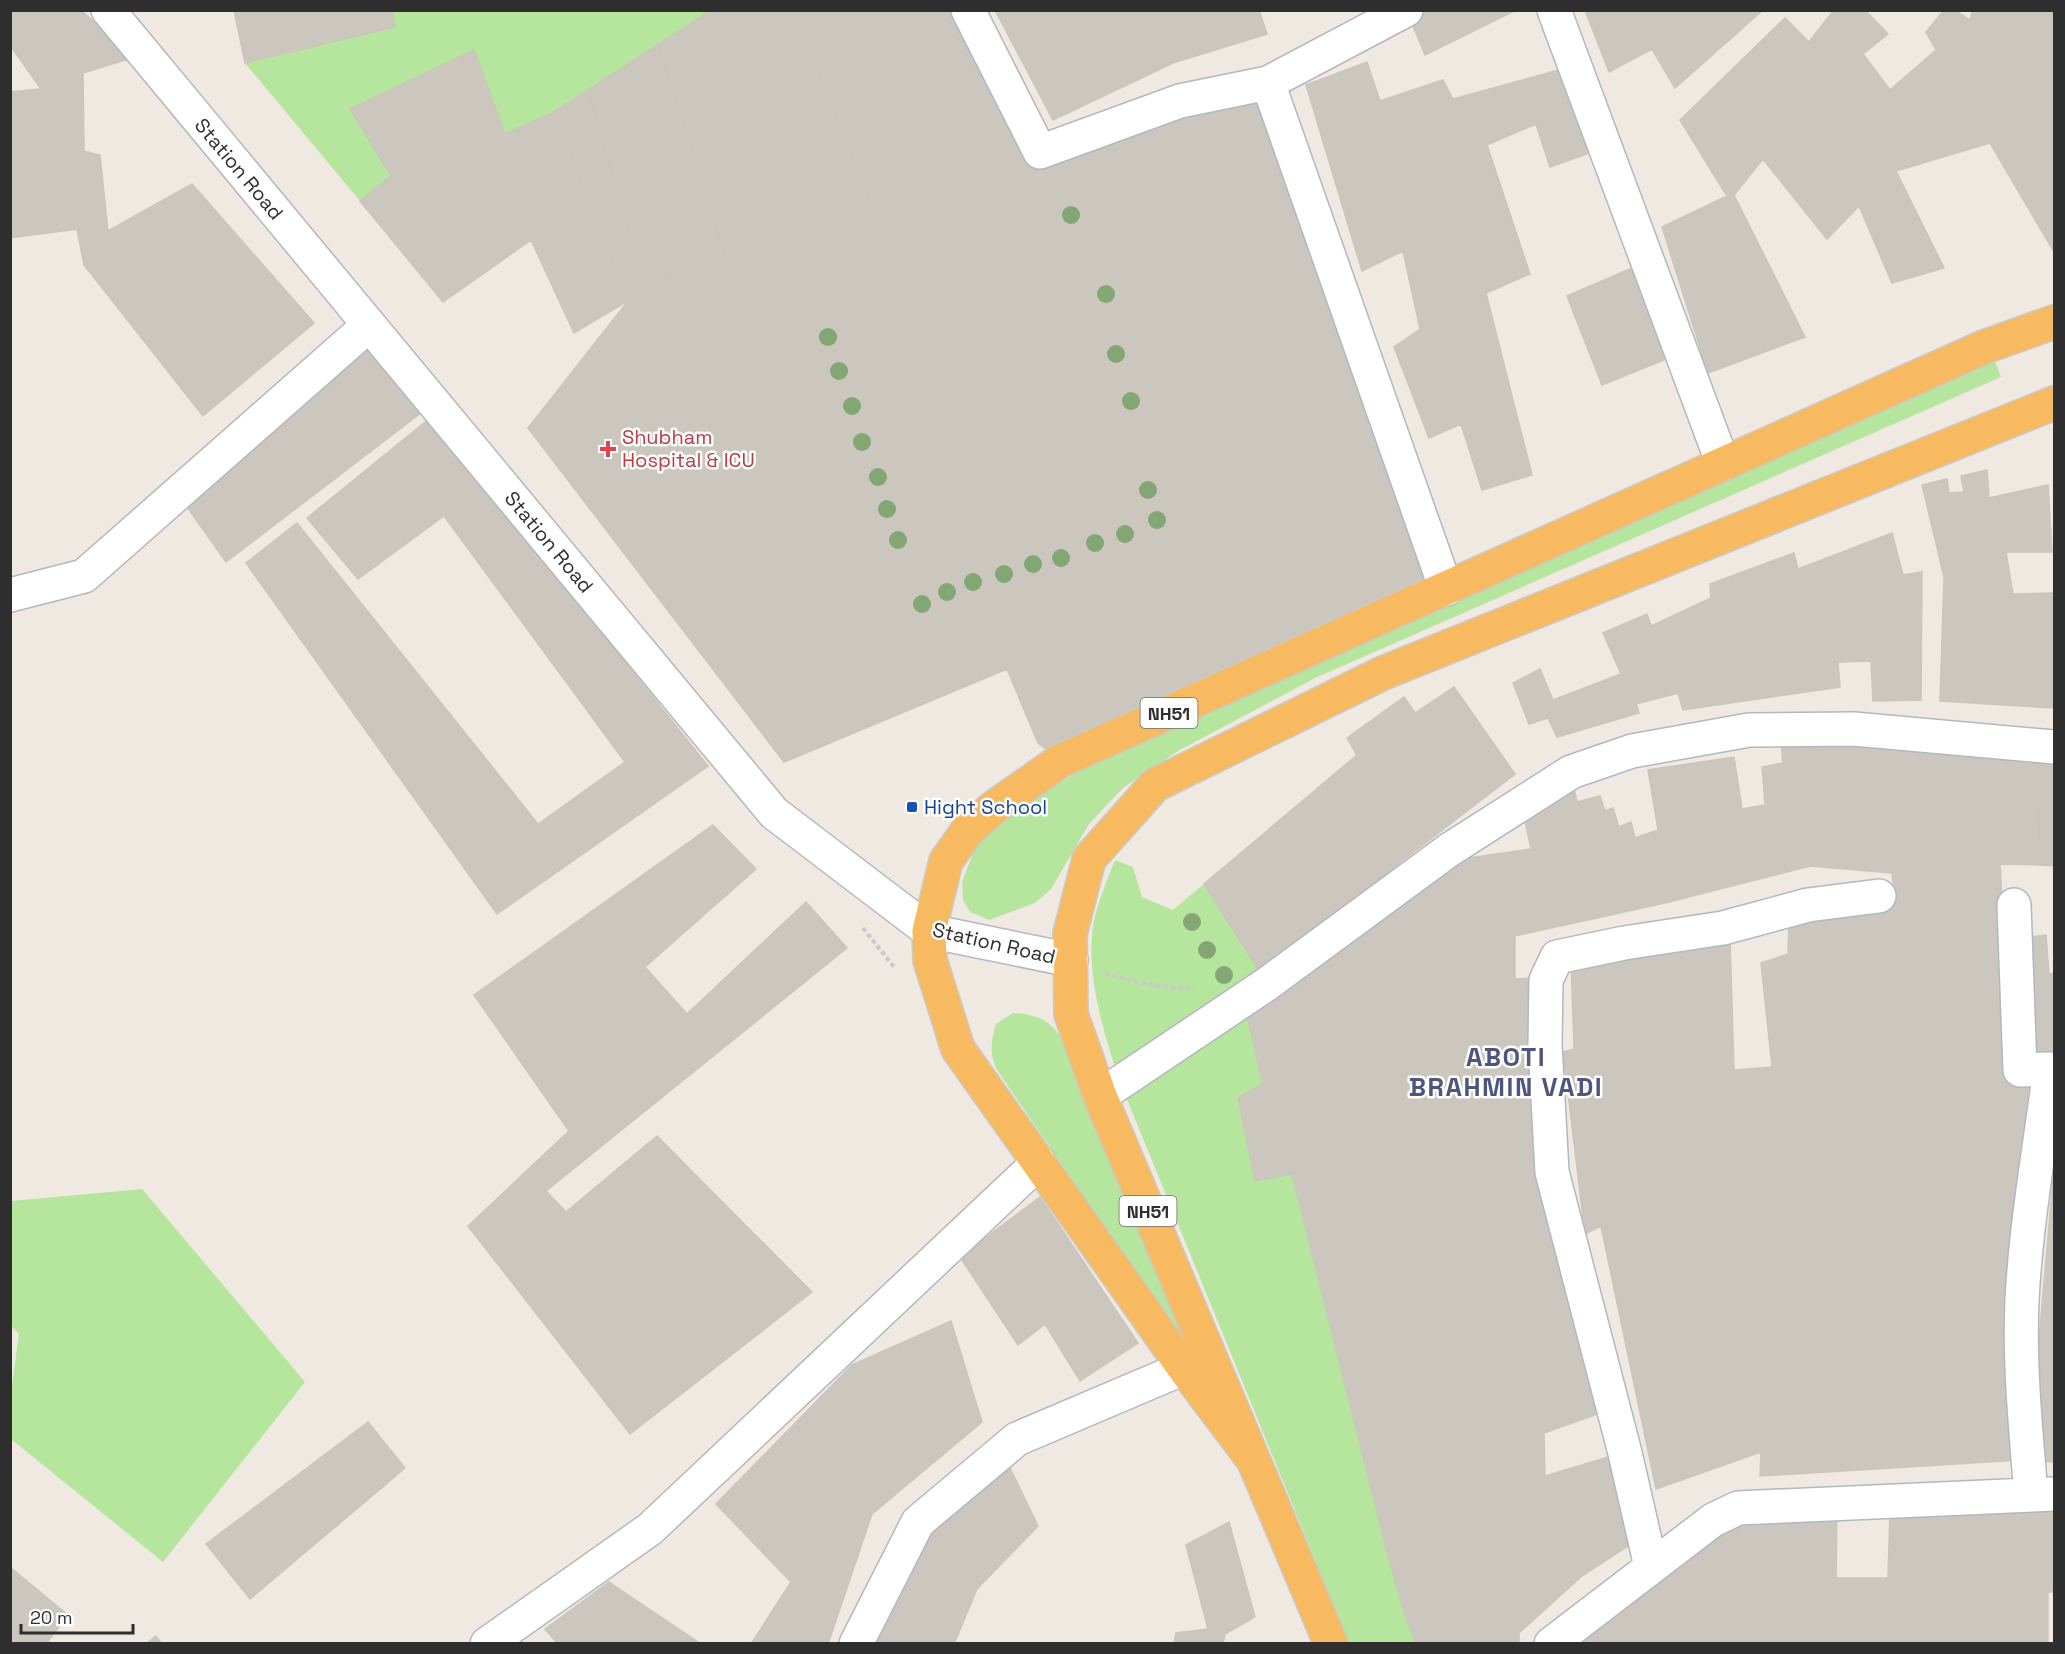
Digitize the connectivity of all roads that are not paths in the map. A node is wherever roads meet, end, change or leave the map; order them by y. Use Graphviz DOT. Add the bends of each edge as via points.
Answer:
graph roads {
  1 [pos="108,10"];
  2 [pos="968,10"];
  3 [pos="1406,10"];
  4 [pos="1554,10"];
  5 [pos="1268,83"];
  6 [pos="2055,322"];
  7 [pos="369,325"];
  8 [pos="2055,403"];
  9 [pos="1724,464"];
  10 [pos="1446,589"];
  11 [pos="10,595"];
  12 [pos="2055,747"];
  13 [pos="1879,896"];
  14 [pos="2014,905"];
  15 [pos="929,931"];
  16 [pos="1071,960"];
  17 [pos="1100,1096"];
  18 [pos="1039,1162"];
  19 [pos="1184,1368"];
  20 [pos="1251,1457"];
  21 [pos="2043,1495"];
  22 [pos="1651,1567"];
  23 [pos="487,1644"];
  24 [pos="856,1644"];
  25 [pos="1331,1644"];
  26 [pos="1551,1644"];
  1 -- 7 [label="street, Station Road"];
  2 -- 5 [label="street" via="1040,152 1180,100"];
  3 -- 5 [label="street"];
  4 -- 9 [label="street"];
  5 -- 10 [label="street"];
  6 -- 9 [label="highway, NH51" via="1984,347"];
  7 -- 11 [label="street" via="84,576"];
  7 -- 15 [label="street, Station Road" via="774,813"];
  8 -- 16 [label="highway, NH51" via="1383,673 1155,785 1089,858 1070,933"];
  9 -- 10 [label="highway, NH51"];
  10 -- 15 [label="highway, NH51" via="1060,761 1025,783 968,830 946,861"];
  12 -- 17 [label="street" via="1854,729 1749,730 1632,751 1571,772 1449,850 1267,984"];
  13 -- 22 [label="street" via="1808,905 1723,928 1557,957 1546,980 1552,1172"];
  14 -- 21 [label="street" via="2020,1070 2050,1069 2022,1301 2023,1377"];
  15 -- 16 [label="street, Station Road"];
  15 -- 18 [label="highway, NH51" via="930,960 958,1049"];
  16 -- 17 [label="highway, NH51" via="1071,1014"];
  17 -- 20 [label="highway, NH51"];
  18 -- 19 [label="highway, NH51"];
  18 -- 23 [label="street" via="650,1529"];
  19 -- 20 [label="highway, NH51"];
  19 -- 24 [label="street" via="1008,1446 918,1522"];
  20 -- 25 [label="highway, NH51"];
  21 -- 22 [label="street" via="1738,1508 1713,1520"];
  22 -- 26 [label="street"];
}
